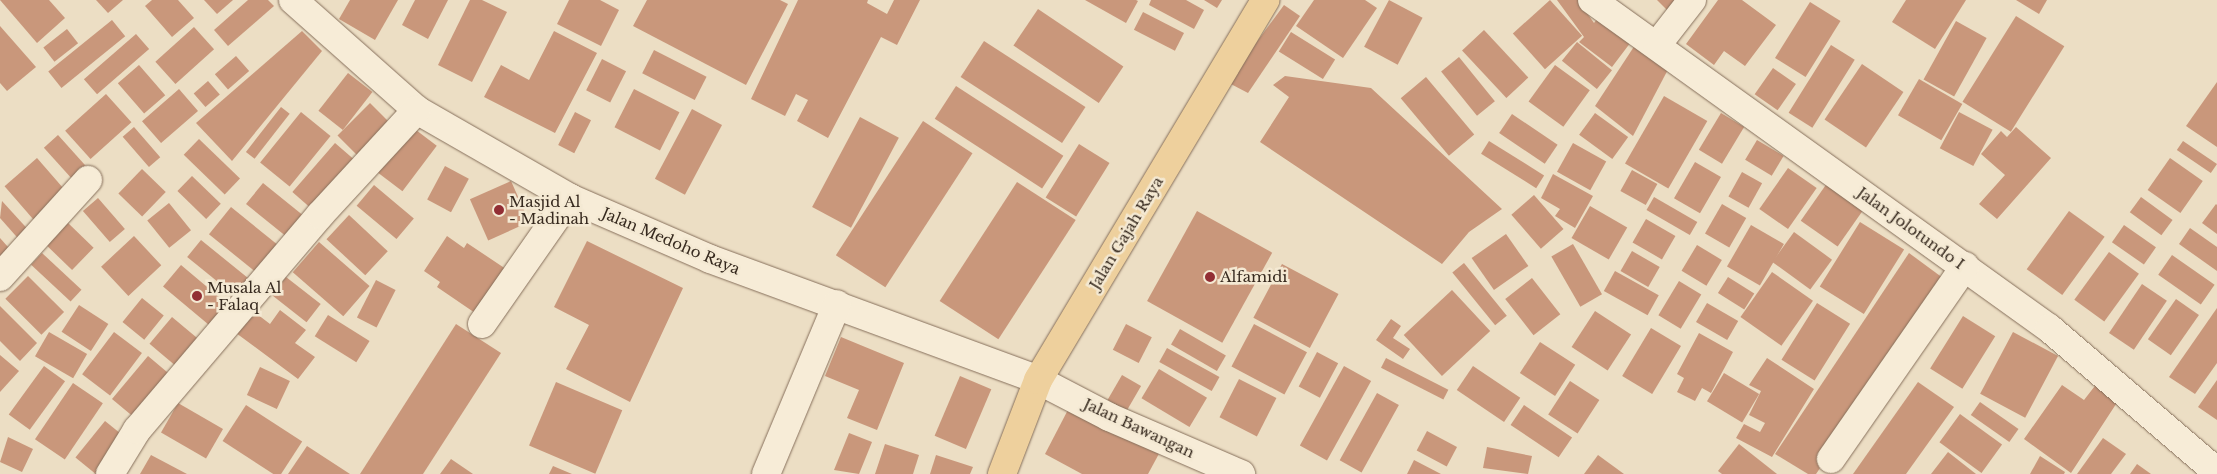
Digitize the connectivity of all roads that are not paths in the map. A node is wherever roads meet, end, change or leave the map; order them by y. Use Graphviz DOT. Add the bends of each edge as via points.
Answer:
graph roads {
  1 [pos="293,0"];
  2 [pos="1265,0"];
  3 [pos="1592,0"];
  4 [pos="1692,0"];
  5 [pos="1657,45"];
  6 [pos="417,110"];
  7 [pos="88,180"];
  8 [pos="570,198"];
  9 [pos="1965,266"];
  10 [pos="0,277"];
  11 [pos="837,304"];
  12 [pos="482,324"];
  13 [pos="1038,380"];
  14 [pos="1831,459"];
  15 [pos="2217,472"];
  16 [pos="110,474"];
  17 [pos="766,474"];
  18 [pos="1002,474"];
  19 [pos="1241,474"];
  1 -- 6 [label="street, Jalan Medoho Raya"];
  2 -- 13 [label="main road, Jalan Gajah Raya"];
  3 -- 5 [label="street, Jalan Jolotundo I"];
  4 -- 5 [label="street"];
  5 -- 9 [label="street, Jalan Jolotundo I"];
  6 -- 8 [label="street, Jalan Medoho Raya"];
  6 -- 16 [label="street" via="320,215 137,430"];
  7 -- 10 [label="street"];
  8 -- 11 [label="street, Jalan Medoho Raya" via="710,259"];
  8 -- 12 [label="street"];
  9 -- 14 [label="street"];
  9 -- 15 [label="street, Jalan Jolotundo I" via="2049,328"];
  11 -- 13 [label="street, Jalan Medoho Raya"];
  11 -- 17 [label="street"];
  13 -- 18 [label="main road, Jalan Gajah Raya"];
  13 -- 19 [label="street, Jalan Bawangan" via="1109,417"];
}
